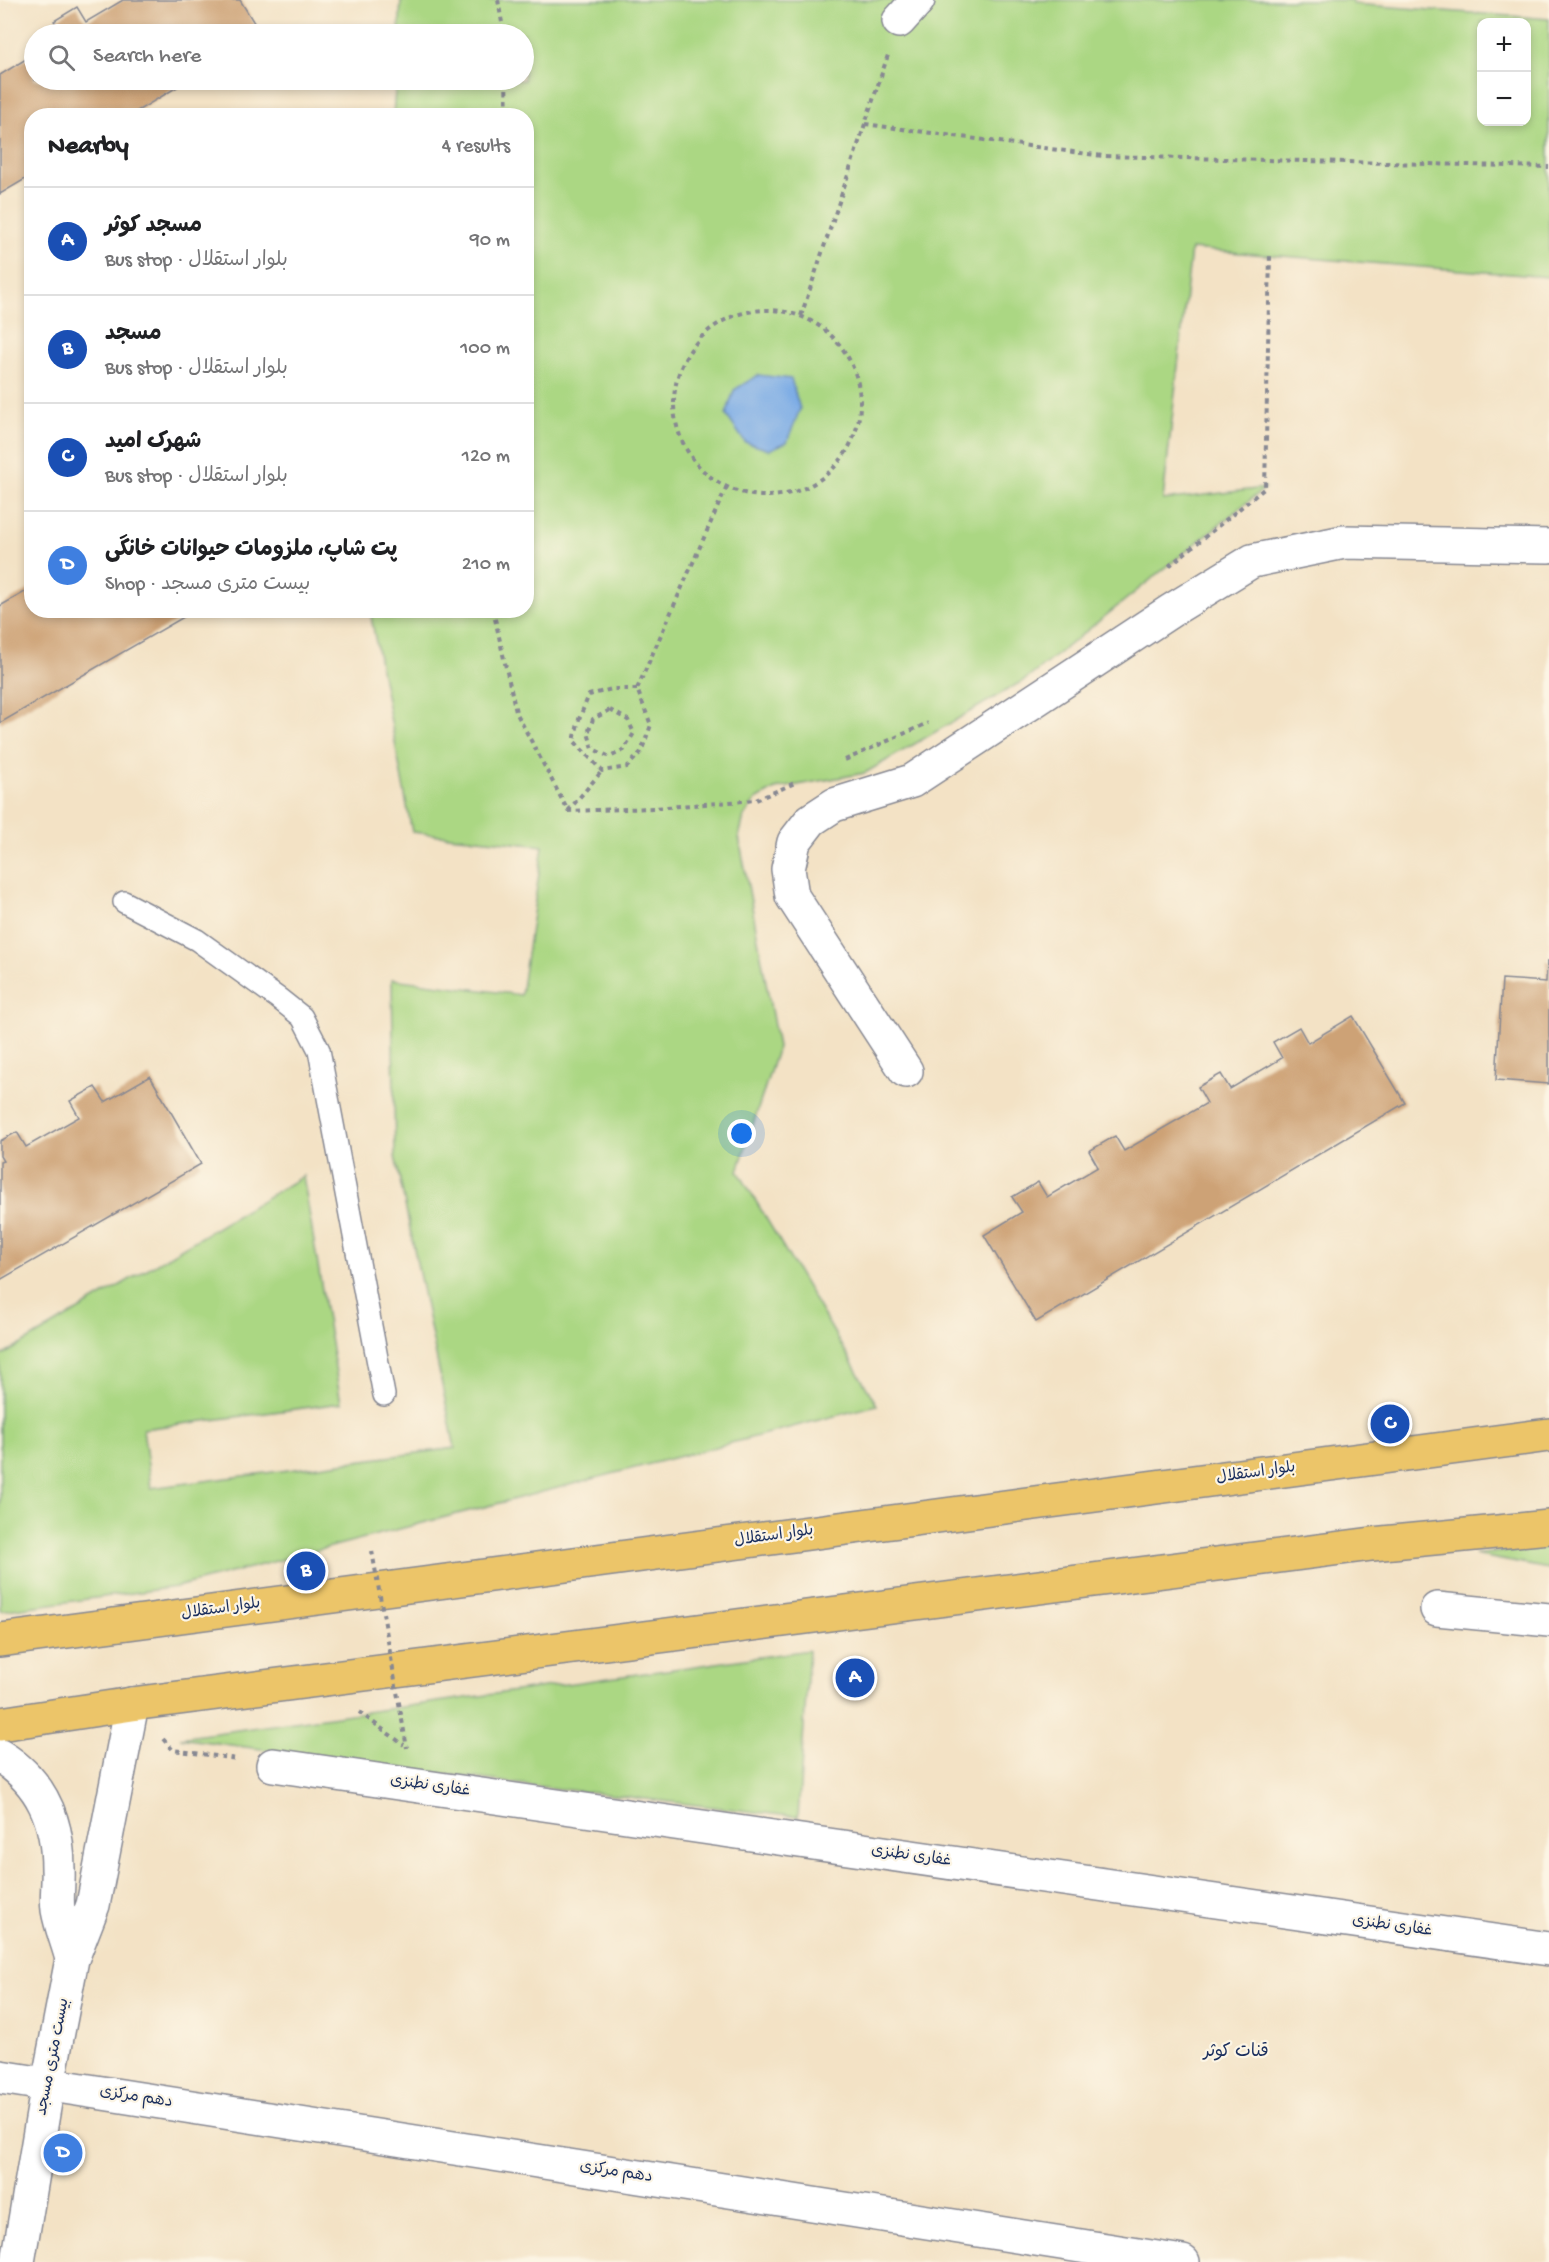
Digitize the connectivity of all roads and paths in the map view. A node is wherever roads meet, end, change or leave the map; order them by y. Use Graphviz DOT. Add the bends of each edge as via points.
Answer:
graph roads {
  1 [pos="498,0"];
  2 [pos="909,10"];
  3 [pos="502,24"];
  4 [pos="506,90"];
  5 [pos="507,108"];
  6 [pos="865,124"];
  7 [pos="1549,167"];
  8 [pos="1270,254"];
  9 [pos="801,316"];
  10 [pos="726,488"];
  11 [pos="1549,546"];
  12 [pos="1165,569"];
  13 [pos="495,618"];
  14 [pos="637,689"];
  15 [pos="930,722"];
  16 [pos="634,734"];
  17 [pos="843,761"];
  18 [pos="602,771"];
  19 [pos="800,780"];
  20 [pos="568,811"];
  21 [pos="124,902"];
  22 [pos="906,1071"];
  23 [pos="384,1395"];
  24 [pos="1549,1435"];
  25 [pos="1549,1527"];
  26 [pos="372,1551"];
  27 [pos="1437,1610"];
  28 [pos="1549,1620"];
  29 [pos="0,1640"];
  30 [pos="132,1704"];
  31 [pos="0,1724"];
  32 [pos="407,1748"];
  33 [pos="0,1756"];
  34 [pos="273,1765"];
  35 [pos="1549,1949"];
  36 [pos="72,1959"];
  37 [pos="0,2077"];
  38 [pos="48,2084"];
  39 [pos="18,2262"];
  40 [pos="1184,2262"];
  1 -- 3 [label="path"];
  2 -- 6 [label="path"];
  4 -- 5 [label="path"];
  6 -- 7 [label="path" via="1103,156"];
  6 -- 9 [label="path"];
  8 -- 12 [label="path" via="1265,488"];
  9 -- 10 [label="path" via="770,310 738,314 710,329 688,352 676,381 673,413 682,444 700,470"];
  9 -- 10 [label="path" via="827,331 847,354 858,381 861,411 853,440 837,466 814,484 785,496 755,496"];
  10 -- 14 [label="path"];
  11 -- 22 [label="street" via="1344,542 1252,561 912,781 834,805 811,820 794,842 788,869 792,896"];
  13 -- 20 [label="path" via="516,712"];
  14 -- 18 [label="path" via="651,725 641,752 627,767"];
  14 -- 18 [label="path" via="612,689 589,695 574,741"];
  15 -- 17 [label="path"];
  16 -- 16 [label="path" via="628,720 610,710 593,719 588,734 592,749 610,757 624,750"];
  18 -- 20 [label="path"];
  19 -- 20 [label="path" via="756,800"];
  21 -- 23 [label="lane" via="197,940 302,1017 319,1050"];
  24 -- 29 [label="main road, بلوار استقلال"];
  25 -- 30 [label="main road" via="1372,1544"];
  26 -- 32 [label="path, bridge"];
  27 -- 28 [label="street"];
  30 -- 31 [label="main road"];
  30 -- 34 [label="path" via="172,1750"];
  30 -- 36 [label="street, بیست متری مسجد" via="93,1905"];
  33 -- 36 [label="street, بیست متری مسجد" via="42,1795 52,1822 58,1909"];
  34 -- 35 [label="street, غفاری نطنزی"];
  36 -- 38 [label="street, بیست متری مسجد"];
  37 -- 38 [label="street, دهم مرکزی"];
  38 -- 39 [label="street, بیست متری مسجد"];
  38 -- 40 [label="street, دهم مرکزی"];
}
